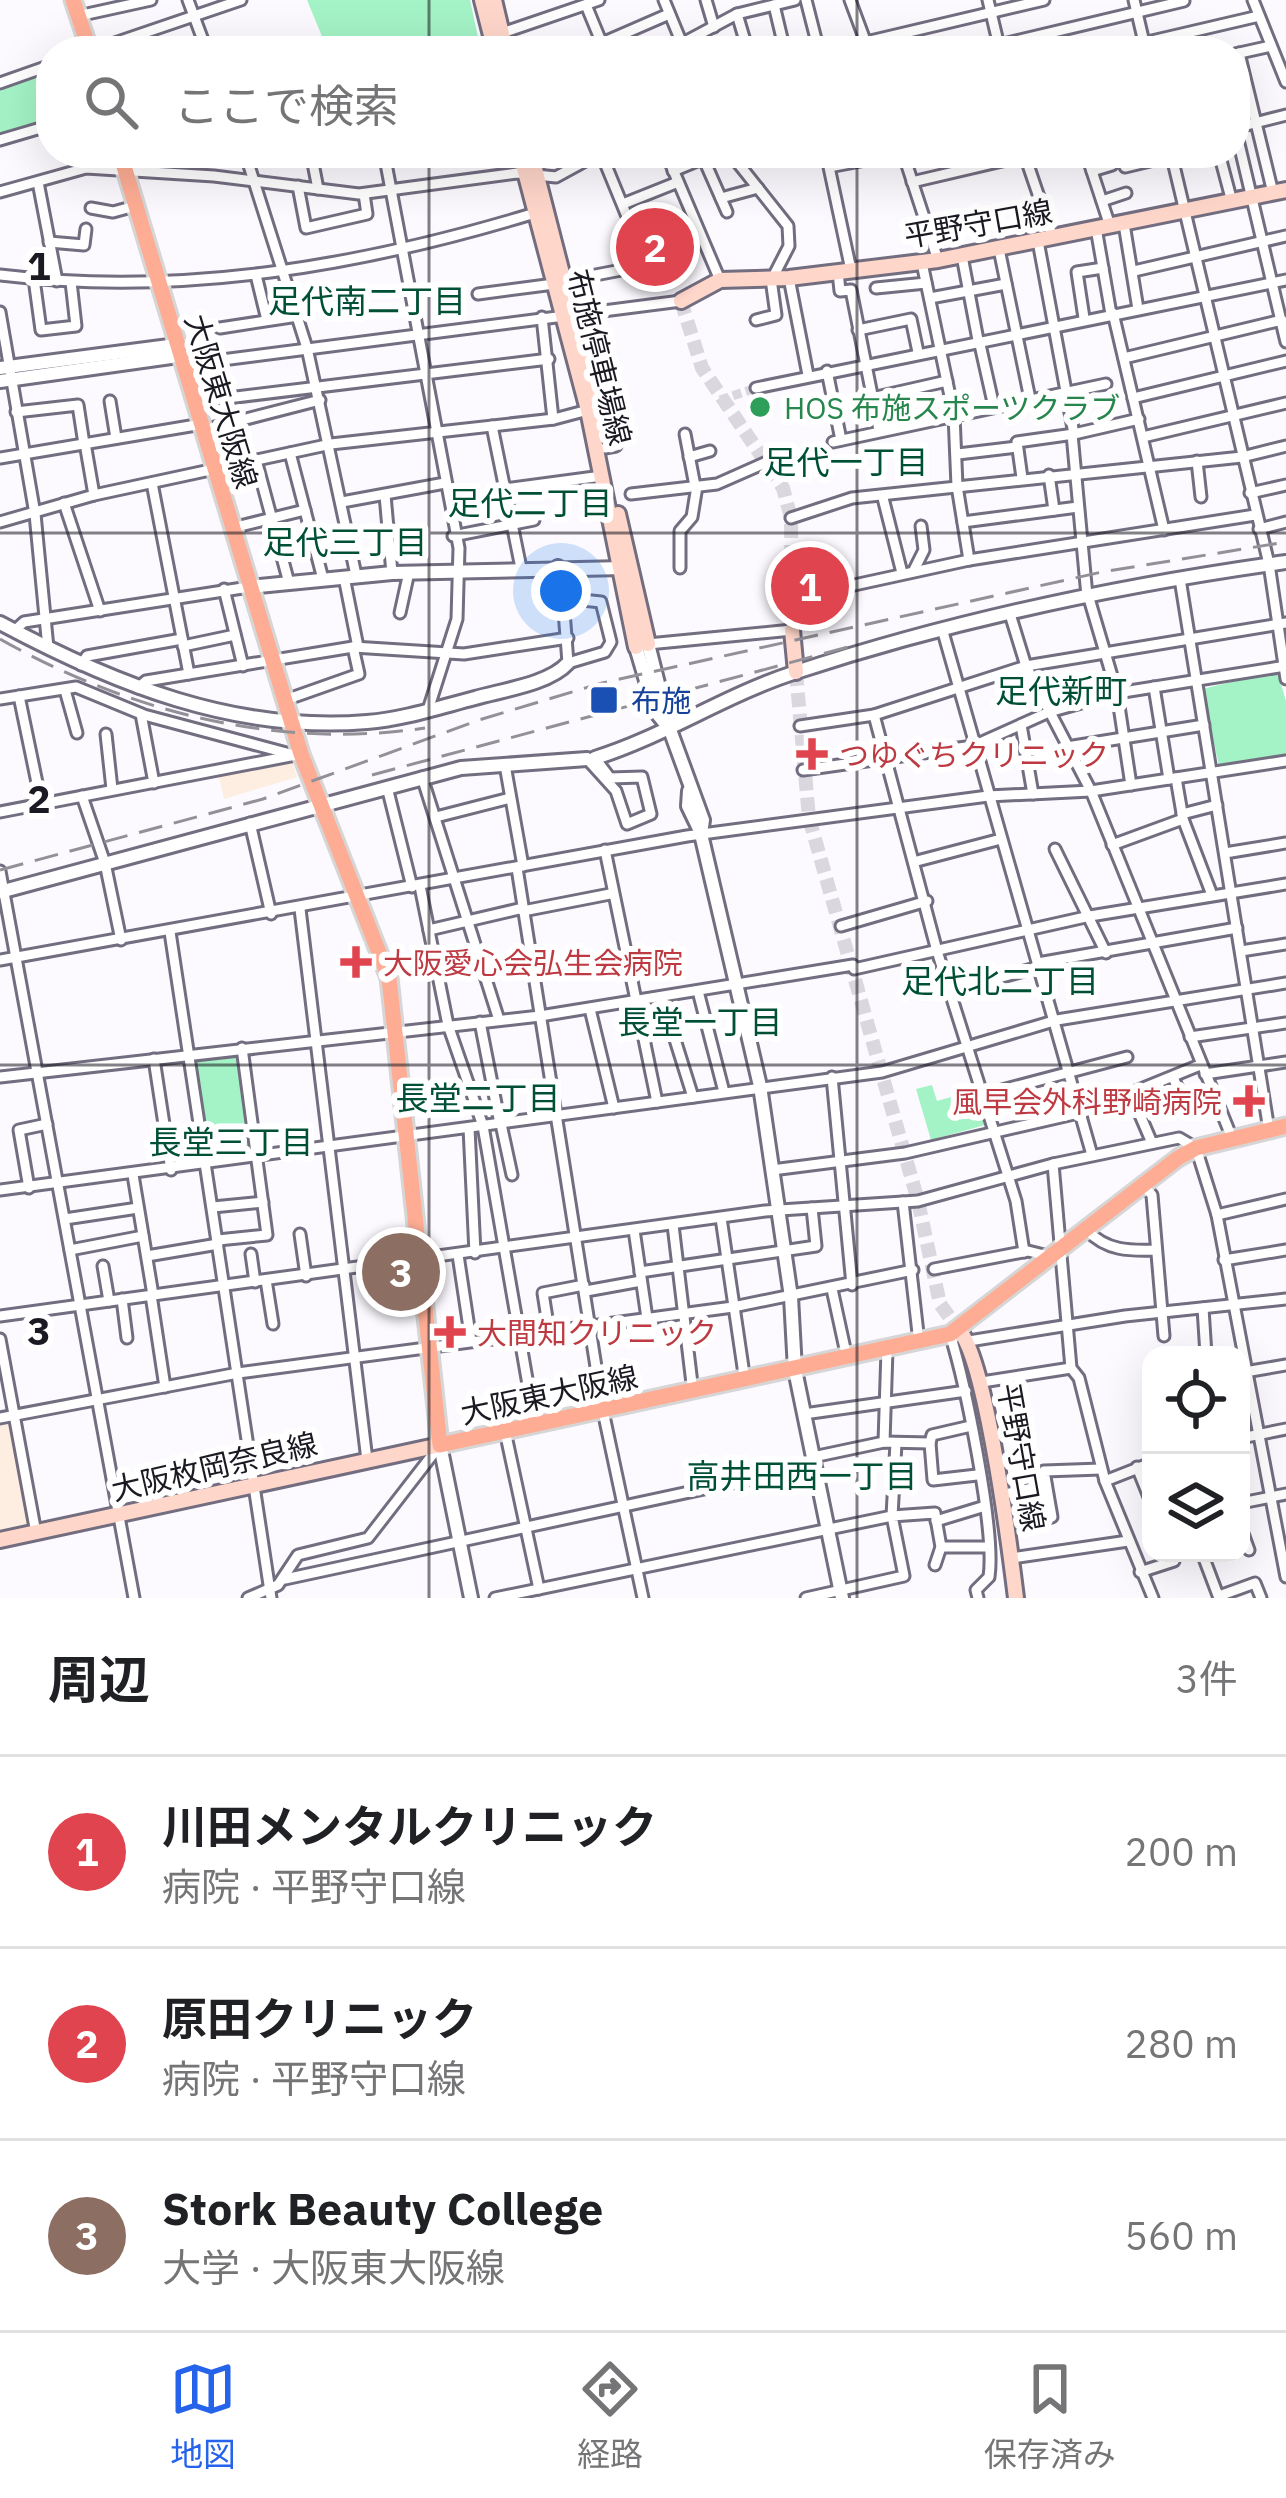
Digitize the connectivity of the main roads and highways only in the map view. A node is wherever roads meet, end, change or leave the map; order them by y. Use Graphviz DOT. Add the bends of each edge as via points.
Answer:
graph roads {
  1 [pos="482,0"];
  2 [pos="494,0"];
  3 [pos="491,36"];
  4 [pos="503,36"];
  5 [pos="125,168"];
  6 [pos="528,168"];
  7 [pos="531,168"];
  8 [pos="531,175"];
  9 [pos="1280,191"];
  10 [pos="559,283"];
  11 [pos="681,301"];
  12 [pos="592,407"];
  13 [pos="625,568"];
  14 [pos="792,630"];
  15 [pos="642,645"];
  16 [pos="796,672"];
  17 [pos="1278,1128"];
  18 [pos="959,1335"];
  19 [pos="440,1445"];
  20 [pos="0,1540"];
  21 [pos="1016,1598"];
  1 -- 3 [label="main road"];
  2 -- 4 [label="main road"];
  5 -- 19 [label="main road, 大阪東大阪線" via="298,754 389,978"];
  6 -- 8 [label="main road, 布施停車場線"];
  7 -- 8 [label="main road, 布施停車場線"];
  8 -- 10 [label="main road, 布施停車場線"];
  8 -- 10 [label="main road, 布施停車場線"];
  9 -- 11 [label="main road, 平野守口線" via="962,256 720,280"];
  10 -- 12 [label="main road, 布施停車場線"];
  12 -- 13 [label="main road, 布施停車場線"];
  12 -- 13 [label="main road, 布施停車場線" via="624,495"];
  13 -- 15 [label="main road, 布施停車場線"];
  14 -- 16 [label="main road"];
  17 -- 18 [label="main road, 大阪東大阪線" via="1196,1148"];
  18 -- 19 [label="main road, 大阪東大阪線"];
  18 -- 21 [label="main road, 平野守口線" via="982,1382"];
  19 -- 20 [label="main road, 大阪枚岡奈良線"];
}
